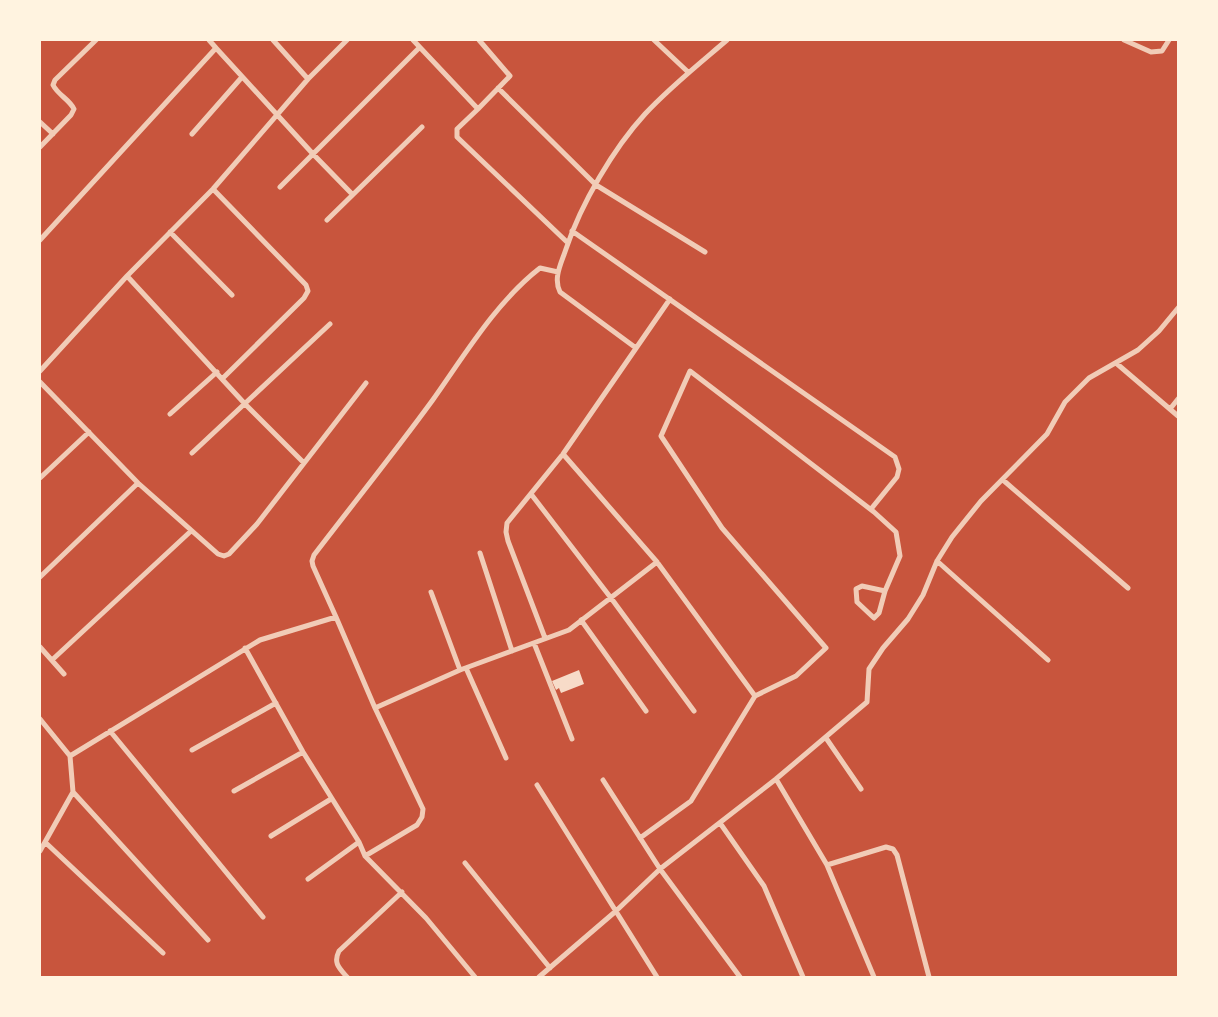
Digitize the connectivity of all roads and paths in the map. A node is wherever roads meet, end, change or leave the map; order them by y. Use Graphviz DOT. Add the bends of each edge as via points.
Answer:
graph roads {
  1 [pos="96,40"];
  2 [pos="210,40"];
  3 [pos="274,40"];
  4 [pos="347,40"];
  5 [pos="413,40"];
  6 [pos="479,40"];
  7 [pos="654,40"];
  8 [pos="727,40"];
  9 [pos="1124,40"];
  10 [pos="1169,40"];
  11 [pos="216,48"];
  12 [pos="419,48"];
  13 [pos="688,72"];
  14 [pos="242,77"];
  15 [pos="308,79"];
  16 [pos="498,88"];
  17 [pos="478,109"];
  18 [pos="276,115"];
  19 [pos="40,122"];
  20 [pos="422,127"];
  21 [pos="53,134"];
  22 [pos="192,134"];
  23 [pos="40,147"];
  24 [pos="313,154"];
  25 [pos="596,185"];
  26 [pos="280,187"];
  27 [pos="213,189"];
  28 [pos="352,194"];
  29 [pos="327,220"];
  30 [pos="572,231"];
  31 [pos="170,232"];
  32 [pos="40,240"];
  33 [pos="568,243"];
  34 [pos="705,252"];
  35 [pos="558,272"];
  36 [pos="127,276"];
  37 [pos="232,295"];
  38 [pos="670,299"];
  39 [pos="1178,308"];
  40 [pos="330,324"];
  41 [pos="636,348"];
  42 [pos="1116,362"];
  43 [pos="40,371"];
  44 [pos="217,372"];
  45 [pos="223,378"];
  46 [pos="40,382"];
  47 [pos="366,383"];
  48 [pos="1178,399"];
  49 [pos="245,404"];
  50 [pos="1170,409"];
  51 [pos="170,414"];
  52 [pos="1178,416"];
  53 [pos="89,432"];
  54 [pos="192,453"];
  55 [pos="563,454"];
  56 [pos="304,463"];
  57 [pos="40,478"];
  58 [pos="1003,480"];
  59 [pos="138,483"];
  60 [pos="531,494"];
  61 [pos="871,509"];
  62 [pos="191,531"];
  63 [pos="480,553"];
  64 [pos="937,561"];
  65 [pos="657,562"];
  66 [pos="40,577"];
  67 [pos="1128,588"];
  68 [pos="885,591"];
  69 [pos="432,592"];
  70 [pos="611,598"];
  71 [pos="336,617"];
  72 [pos="581,620"];
  73 [pos="545,638"];
  74 [pos="534,643"];
  75 [pos="40,647"];
  76 [pos="245,648"];
  77 [pos="512,651"];
  78 [pos="52,660"];
  79 [pos="1048,660"];
  80 [pos="466,668"];
  81 [pos="460,670"];
  82 [pos="64,674"];
  83 [pos="756,696"];
  84 [pos="276,703"];
  85 [pos="375,708"];
  86 [pos="646,711"];
  87 [pos="694,711"];
  88 [pos="40,719"];
  89 [pos="110,731"];
  90 [pos="826,738"];
  91 [pos="572,739"];
  92 [pos="192,750"];
  93 [pos="303,752"];
  94 [pos="70,756"];
  95 [pos="506,758"];
  96 [pos="603,780"];
  97 [pos="776,780"];
  98 [pos="537,785"];
  99 [pos="861,789"];
  100 [pos="234,790"];
  101 [pos="73,792"];
  102 [pos="332,799"];
  103 [pos="720,824"];
  104 [pos="271,836"];
  105 [pos="640,838"];
  106 [pos="359,842"];
  107 [pos="46,843"];
  108 [pos="40,851"];
  109 [pos="365,856"];
  110 [pos="465,863"];
  111 [pos="827,865"];
  112 [pos="660,870"];
  113 [pos="308,879"];
  114 [pos="402,892"];
  115 [pos="616,911"];
  116 [pos="263,917"];
  117 [pos="208,940"];
  118 [pos="163,953"];
  119 [pos="550,968"];
  120 [pos="347,977"];
  121 [pos="475,977"];
  122 [pos="539,977"];
  123 [pos="657,977"];
  124 [pos="740,977"];
  125 [pos="803,977"];
  126 [pos="874,977"];
  127 [pos="929,977"];
  1 -- 21 [label="street" via="52,85 74,109"];
  2 -- 11 [label="street"];
  3 -- 15 [label="street"];
  4 -- 15 [label="street"];
  5 -- 12 [label="street"];
  6 -- 16 [label="street" via="510,76"];
  7 -- 13 [label="street"];
  8 -- 13 [label="street"];
  9 -- 10 [label="street" via="1151,52 1162,51"];
  11 -- 14 [label="street"];
  11 -- 32 [label="street"];
  12 -- 17 [label="street"];
  12 -- 24 [label="street"];
  13 -- 25 [label="street" via="644,115 614,153"];
  14 -- 18 [label="street"];
  14 -- 22 [label="street"];
  15 -- 18 [label="street"];
  16 -- 17 [label="street"];
  16 -- 25 [label="street"];
  17 -- 33 [label="street" via="457,129 457,137"];
  18 -- 24 [label="street"];
  18 -- 27 [label="street"];
  19 -- 21 [label="street"];
  20 -- 28 [label="street"];
  21 -- 23 [label="street"];
  24 -- 26 [label="street"];
  24 -- 28 [label="street"];
  25 -- 30 [label="street"];
  25 -- 34 [label="street"];
  27 -- 31 [label="street"];
  27 -- 45 [label="street" via="306,285 308,291"];
  28 -- 29 [label="street"];
  30 -- 33 [label="street"];
  30 -- 38 [label="street"];
  31 -- 36 [label="street"];
  31 -- 37 [label="street"];
  33 -- 35 [label="street"];
  35 -- 41 [label="street" via="556,284 560,292"];
  35 -- 71 [label="street" via="540,268 527,278 491,320 314,555 313,566"];
  36 -- 43 [label="street"];
  36 -- 44 [label="street"];
  38 -- 41 [label="street"];
  38 -- 61 [label="street" via="895,456 899,468 897,478"];
  39 -- 42 [label="street" via="1138,350"];
  40 -- 49 [label="street"];
  41 -- 55 [label="street"];
  42 -- 50 [label="street"];
  42 -- 58 [label="street" via="1090,378 1065,402 1047,434"];
  44 -- 45 [label="street"];
  44 -- 51 [label="street"];
  45 -- 49 [label="street"];
  46 -- 53 [label="street"];
  47 -- 56 [label="street"];
  48 -- 50 [label="street"];
  49 -- 54 [label="street"];
  49 -- 56 [label="street"];
  50 -- 52 [label="street"];
  53 -- 57 [label="street"];
  53 -- 59 [label="street"];
  55 -- 60 [label="street"];
  55 -- 65 [label="street"];
  56 -- 62 [label="street" via="229,554 218,554"];
  58 -- 64 [label="street" via="981,501"];
  58 -- 67 [label="street"];
  59 -- 62 [label="street"];
  59 -- 66 [label="street"];
  60 -- 70 [label="street"];
  60 -- 73 [label="street" via="508,523 506,532"];
  61 -- 68 [label="street" via="896,532 900,556"];
  61 -- 83 [label="street" via="690,371 661,436 722,528 826,648 796,676"];
  62 -- 78 [label="street"];
  63 -- 77 [label="street"];
  64 -- 79 [label="street"];
  64 -- 90 [label="street" via="923,595 908,619 869,669 867,702"];
  65 -- 70 [label="street"];
  65 -- 83 [label="street"];
  68 -- 68 [label="street" via="879,612 874,618 858,602 856,590 862,586"];
  69 -- 81 [label="street"];
  70 -- 72 [label="street"];
  70 -- 87 [label="street"];
  71 -- 76 [label="street" via="267,637"];
  71 -- 85 [label="street"];
  72 -- 73 [label="street" via="568,630"];
  72 -- 86 [label="street"];
  73 -- 74 [label="street"];
  74 -- 77 [label="street"];
  74 -- 91 [label="street"];
  75 -- 78 [label="street"];
  76 -- 84 [label="street"];
  76 -- 89 [label="street"];
  77 -- 80 [label="street"];
  78 -- 82 [label="street"];
  80 -- 81 [label="street"];
  80 -- 95 [label="street"];
  81 -- 85 [label="street"];
  83 -- 105 [label="street" via="691,801"];
  84 -- 92 [label="street"];
  84 -- 93 [label="street"];
  85 -- 109 [label="street" via="423,809 417,825"];
  88 -- 94 [label="street"];
  89 -- 94 [label="street"];
  89 -- 116 [label="street"];
  90 -- 97 [label="street"];
  90 -- 99 [label="street"];
  93 -- 100 [label="street"];
  93 -- 102 [label="street"];
  94 -- 101 [label="street"];
  96 -- 105 [label="street"];
  97 -- 103 [label="street"];
  97 -- 111 [label="street"];
  98 -- 115 [label="street"];
  101 -- 107 [label="street"];
  101 -- 117 [label="street"];
  102 -- 104 [label="street"];
  102 -- 106 [label="street"];
  103 -- 112 [label="street"];
  103 -- 125 [label="street" via="764,886"];
  105 -- 112 [label="street"];
  106 -- 109 [label="street"];
  106 -- 113 [label="street"];
  107 -- 108 [label="street"];
  107 -- 118 [label="street"];
  109 -- 114 [label="street"];
  110 -- 119 [label="street"];
  111 -- 126 [label="street"];
  111 -- 127 [label="street" via="886,847 893,849"];
  112 -- 115 [label="street"];
  112 -- 124 [label="street"];
  114 -- 120 [label="street" via="339,951 337,965"];
  114 -- 121 [label="street"];
  115 -- 119 [label="street"];
  115 -- 123 [label="street"];
  119 -- 122 [label="street"];
}
